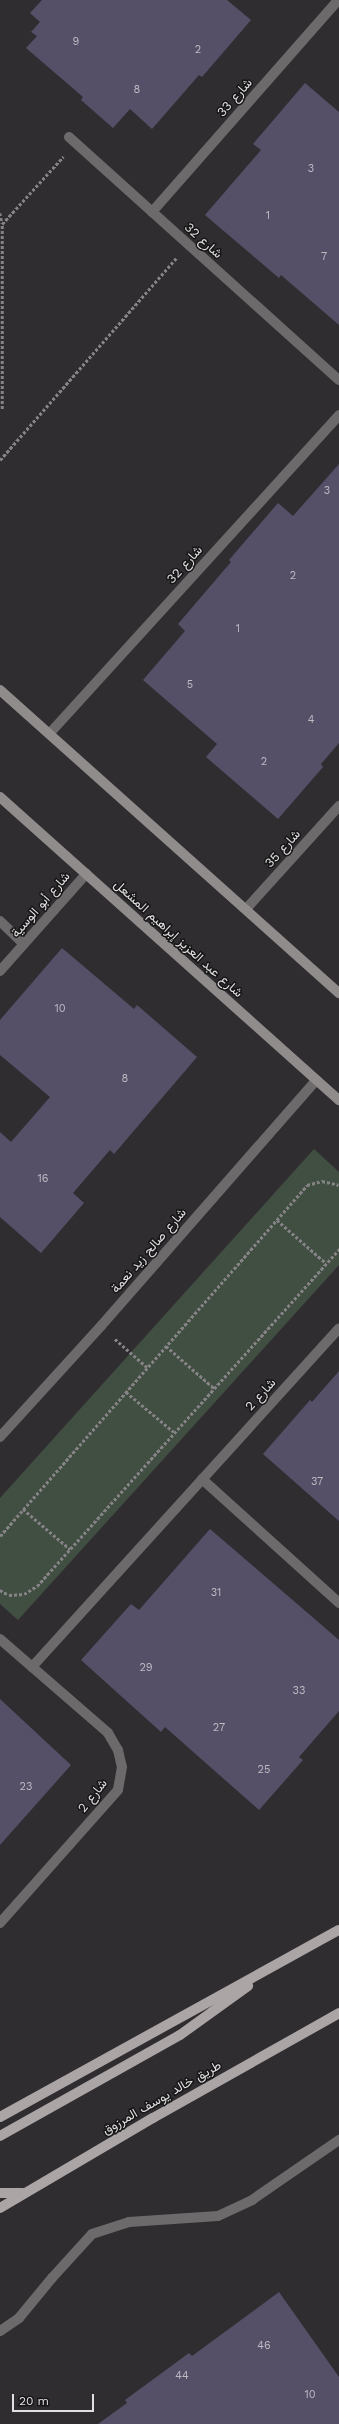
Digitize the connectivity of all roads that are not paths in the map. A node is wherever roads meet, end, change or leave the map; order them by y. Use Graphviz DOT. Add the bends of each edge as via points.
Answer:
graph roads {
  1 [pos="338,0"];
  2 [pos="72,140"];
  3 [pos="152,212"];
  4 [pos="339,380"];
  5 [pos="339,415"];
  6 [pos="0,690"];
  7 [pos="50,734"];
  8 [pos="0,797"];
  9 [pos="339,806"];
  10 [pos="86,874"];
  11 [pos="246,909"];
  12 [pos="0,921"];
  13 [pos="24,944"];
  14 [pos="0,971"];
  15 [pos="339,993"];
  16 [pos="316,1080"];
  17 [pos="339,1100"];
  18 [pos="339,1329"];
  19 [pos="0,1437"];
  20 [pos="202,1479"];
  21 [pos="339,1603"];
  22 [pos="0,1639"];
  23 [pos="32,1667"];
  24 [pos="0,1922"];
  25 [pos="339,1930"];
  26 [pos="286,1959"];
  27 [pos="339,2014"];
  28 [pos="0,2117"];
  29 [pos="0,2136"];
  30 [pos="339,2140"];
  31 [pos="26,2192"];
  32 [pos="0,2193"];
  33 [pos="0,2208"];
  34 [pos="0,2331"];
  1 -- 3 [label="street, شارع 33"];
  2 -- 3 [label="street, شارع 32"];
  3 -- 4 [label="street, شارع 32"];
  5 -- 7 [label="street, شارع 32"];
  6 -- 7 [label="main road"];
  7 -- 11 [label="main road"];
  8 -- 10 [label="main road, شارع عبد العزيز إبراهيم المشعل"];
  9 -- 11 [label="street, شارع 35"];
  10 -- 13 [label="street, شارع أبو الوسية"];
  10 -- 16 [label="main road, شارع عبد العزيز إبراهيم المشعل"];
  11 -- 15 [label="main road"];
  12 -- 13 [label="street"];
  13 -- 14 [label="street, شارع أبو الوسية"];
  16 -- 17 [label="main road, شارع عبد العزيز إبراهيم المشعل"];
  16 -- 19 [label="street, شارع صالح زيد نعمة" via="101,1326"];
  18 -- 20 [label="street, شارع 2"];
  20 -- 21 [label="street"];
  20 -- 23 [label="street, شارع 2"];
  22 -- 23 [label="street, شارع 2"];
  23 -- 24 [label="street, شارع 2" via="108,1733 118,1750 122,1767 118,1790"];
  25 -- 26 [label="main road"];
  26 -- 28 [label="main road"];
  26 -- 29 [label="main road" via="180,2035"];
  27 -- 31 [label="main road, طريق خالد يوسف المرزوق"];
  30 -- 34 [label="street" via="252,2200 218,2216 129,2222 92,2234 19,2318"];
  31 -- 32 [label="main road" via="7,2195"];
  31 -- 33 [label="main road, طريق خالد يوسف المرزوق"];
}
